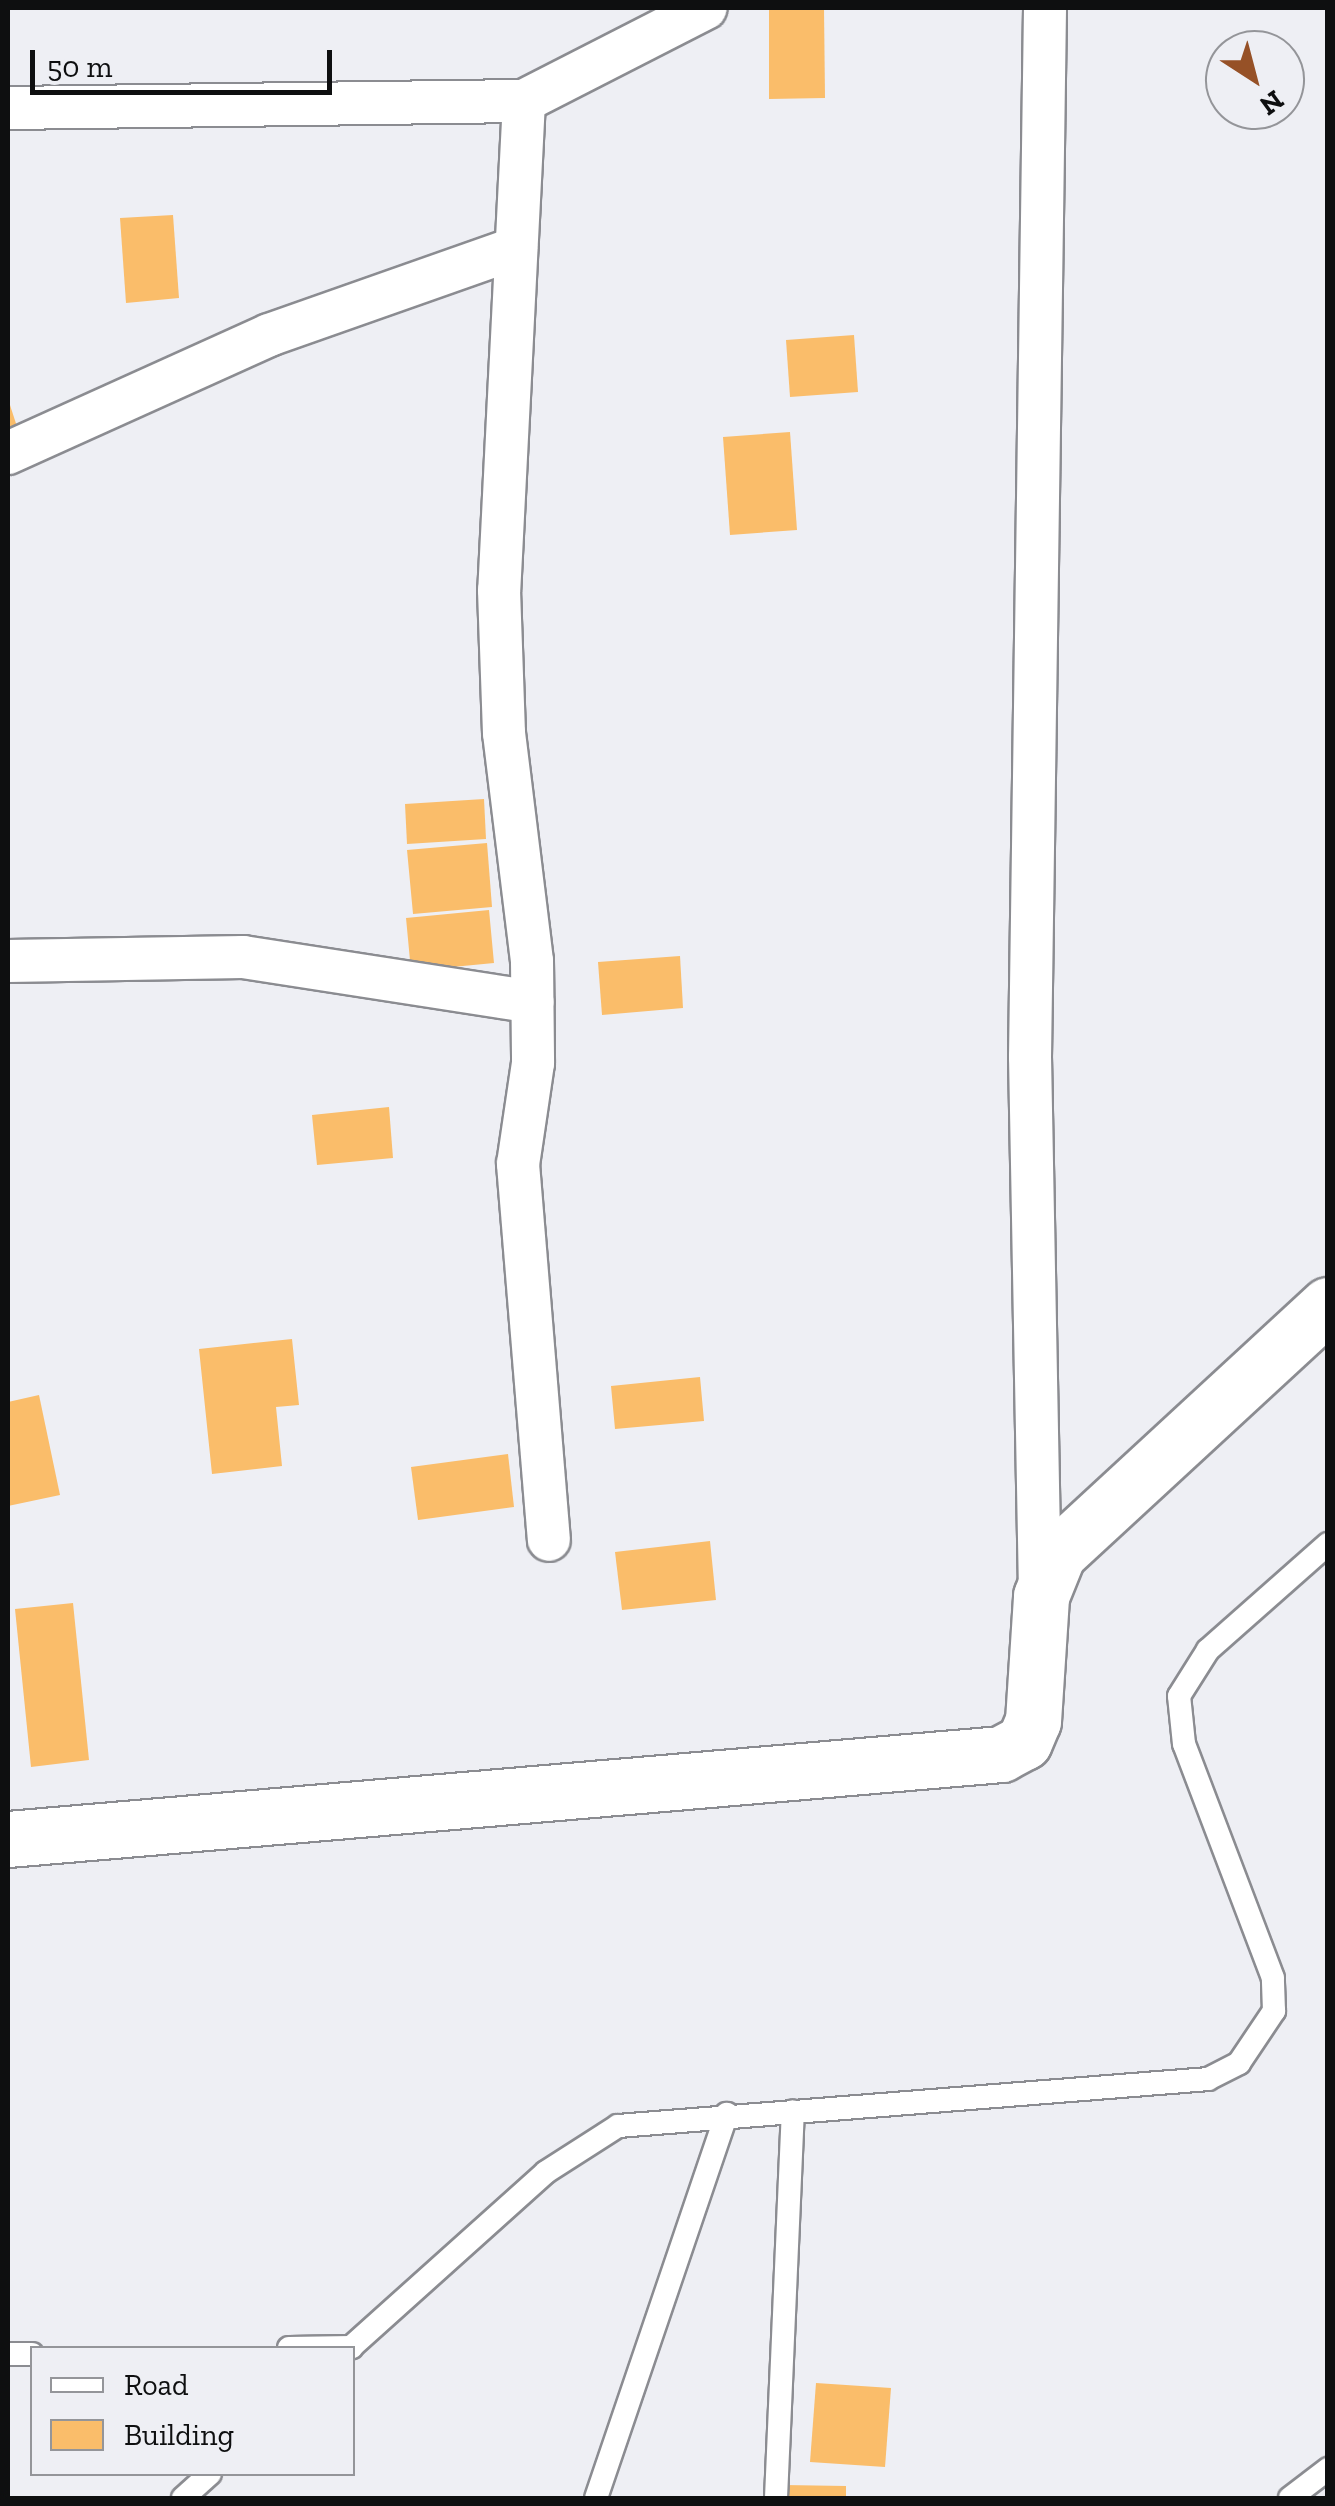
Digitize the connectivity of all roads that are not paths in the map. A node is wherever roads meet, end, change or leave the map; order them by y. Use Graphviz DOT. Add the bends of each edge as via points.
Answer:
graph roads {
  1 [pos="706,8"];
  2 [pos="1045,8"];
  3 [pos="524,101"];
  4 [pos="8,108"];
  5 [pos="516,248"];
  6 [pos="8,453"];
  7 [pos="8,961"];
  8 [pos="533,1002"];
  9 [pos="1328,1304"];
  10 [pos="548,1540"];
  11 [pos="1328,1544"];
  12 [pos="1040,1596"];
  13 [pos="8,1839"];
  14 [pos="793,2111"];
  15 [pos="727,2114"];
  16 [pos="353,2346"];
  17 [pos="1328,2468"];
  18 [pos="208,2476"];
  19 [pos="182,2498"];
  20 [pos="596,2498"];
  21 [pos="776,2498"];
  22 [pos="1290,2498"];
  1 -- 3 [label="street"];
  2 -- 12 [label="street" via="1030,1057"];
  3 -- 4 [label="street"];
  3 -- 5 [label="street"];
  5 -- 6 [label="street" via="269,334"];
  5 -- 8 [label="street" via="500,662"];
  7 -- 8 [label="street" via="100,953 256,958"];
  8 -- 10 [label="street" via="518,1164"];
  9 -- 12 [label="street" via="1081,1526"];
  11 -- 14 [label="lane" via="1208,1650 1180,1696 1184,1744 1273,1978 1274,2011 1240,2063 1208,2079"];
  12 -- 13 [label="street" via="1033,1721 1024,1742 1001,1754"];
  14 -- 15 [label="lane"];
  14 -- 21 [label="lane"];
  15 -- 16 [label="lane" via="650,2117 578,2146"];
  15 -- 20 [label="lane"];
  17 -- 22 [label="lane"];
  18 -- 19 [label="lane"];
}
